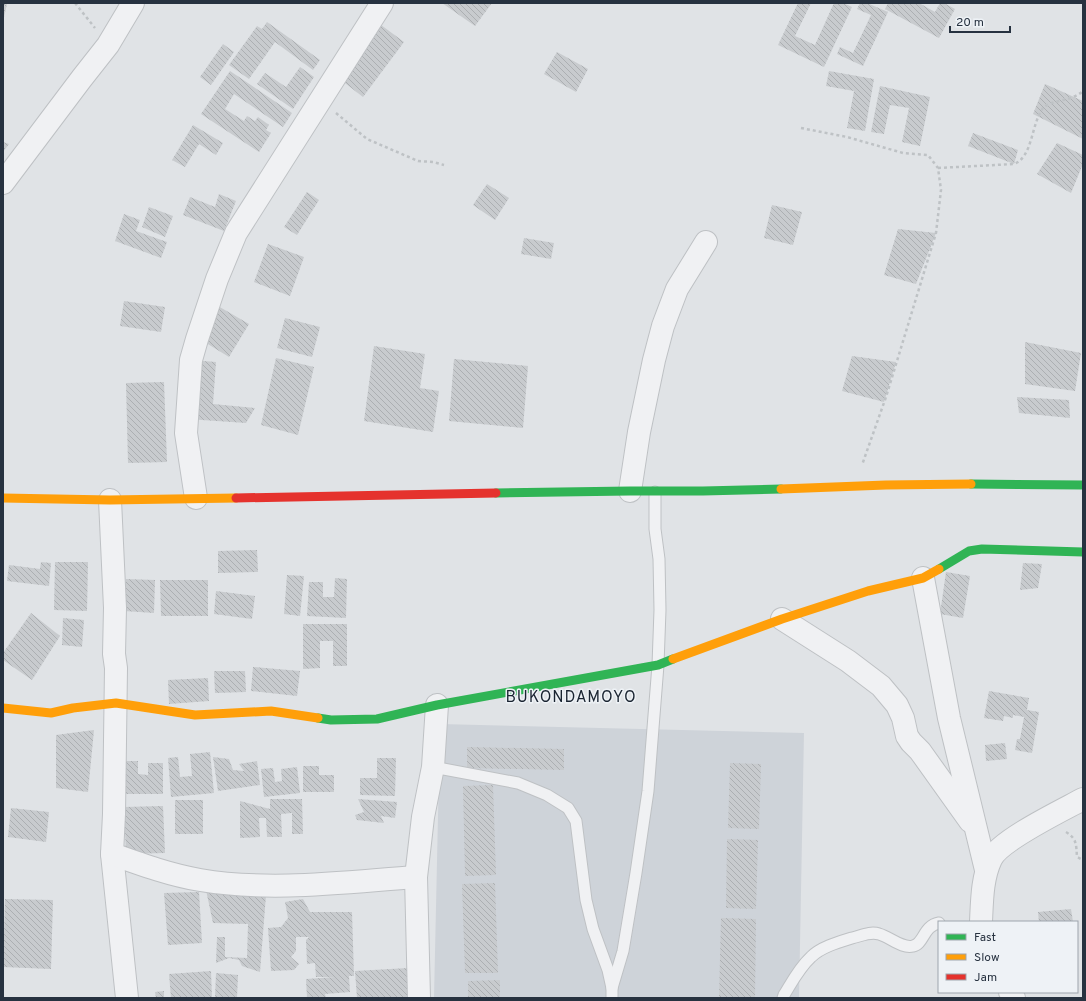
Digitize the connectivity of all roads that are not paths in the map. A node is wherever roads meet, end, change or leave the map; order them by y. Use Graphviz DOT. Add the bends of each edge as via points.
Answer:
graph roads {
  1 [pos="133,3"];
  2 [pos="382,3"];
  3 [pos="3,183"];
  4 [pos="706,242"];
  5 [pos="1083,485"];
  6 [pos="630,491"];
  7 [pos="655,492"];
  8 [pos="3,498"];
  9 [pos="196,498"];
  10 [pos="110,500"];
  11 [pos="1083,552"];
  12 [pos="923,578"];
  13 [pos="782,619"];
  14 [pos="658,665"];
  15 [pos="116,703"];
  16 [pos="437,705"];
  17 [pos="3,708"];
  18 [pos="433,767"];
  19 [pos="1083,799"];
  20 [pos="976,830"];
  21 [pos="112,854"];
  22 [pos="986,870"];
  23 [pos="416,877"];
  24 [pos="981,921"];
  25 [pos="938,923"];
  26 [pos="612,993"];
  27 [pos="127,998"];
  28 [pos="419,998"];
  29 [pos="783,998"];
  1 -- 3 [label="street" via="108,45"];
  2 -- 9 [label="street" via="236,233 217,279 191,360 186,433"];
  4 -- 6 [label="street" via="677,289 663,326 639,432"];
  5 -- 7 [label="street" via="923,484"];
  6 -- 7 [label="street"];
  6 -- 9 [label="street"];
  7 -- 14 [label="lane" via="660,610"];
  8 -- 10 [label="street"];
  9 -- 10 [label="street"];
  10 -- 15 [label="street"];
  11 -- 12 [label="street" via="969,550"];
  12 -- 13 [label="street" via="868,591"];
  12 -- 20 [label="street" via="949,718"];
  13 -- 14 [label="street"];
  13 -- 20 [label="street" via="848,661 881,686 897,705 907,736"];
  14 -- 16 [label="street"];
  14 -- 26 [label="lane" via="646,806 623,951"];
  15 -- 16 [label="street" via="195,715 271,711 338,720 377,720"];
  15 -- 17 [label="street" via="52,713"];
  15 -- 21 [label="street"];
  16 -- 18 [label="street"];
  18 -- 23 [label="street" via="423,817"];
  18 -- 26 [label="lane" via="518,783 547,795 568,808 576,821 586,900 593,929 608,970"];
  19 -- 22 [label="street" via="1001,847 992,857"];
  20 -- 22 [label="street"];
  21 -- 23 [label="street" via="200,880 229,883 283,886"];
  21 -- 27 [label="street"];
  22 -- 24 [label="street"];
  23 -- 28 [label="street"];
  25 -- 29 [label="lane" via="933,924 917,945 912,947 872,933 825,948 811,956 797,973"];
}
